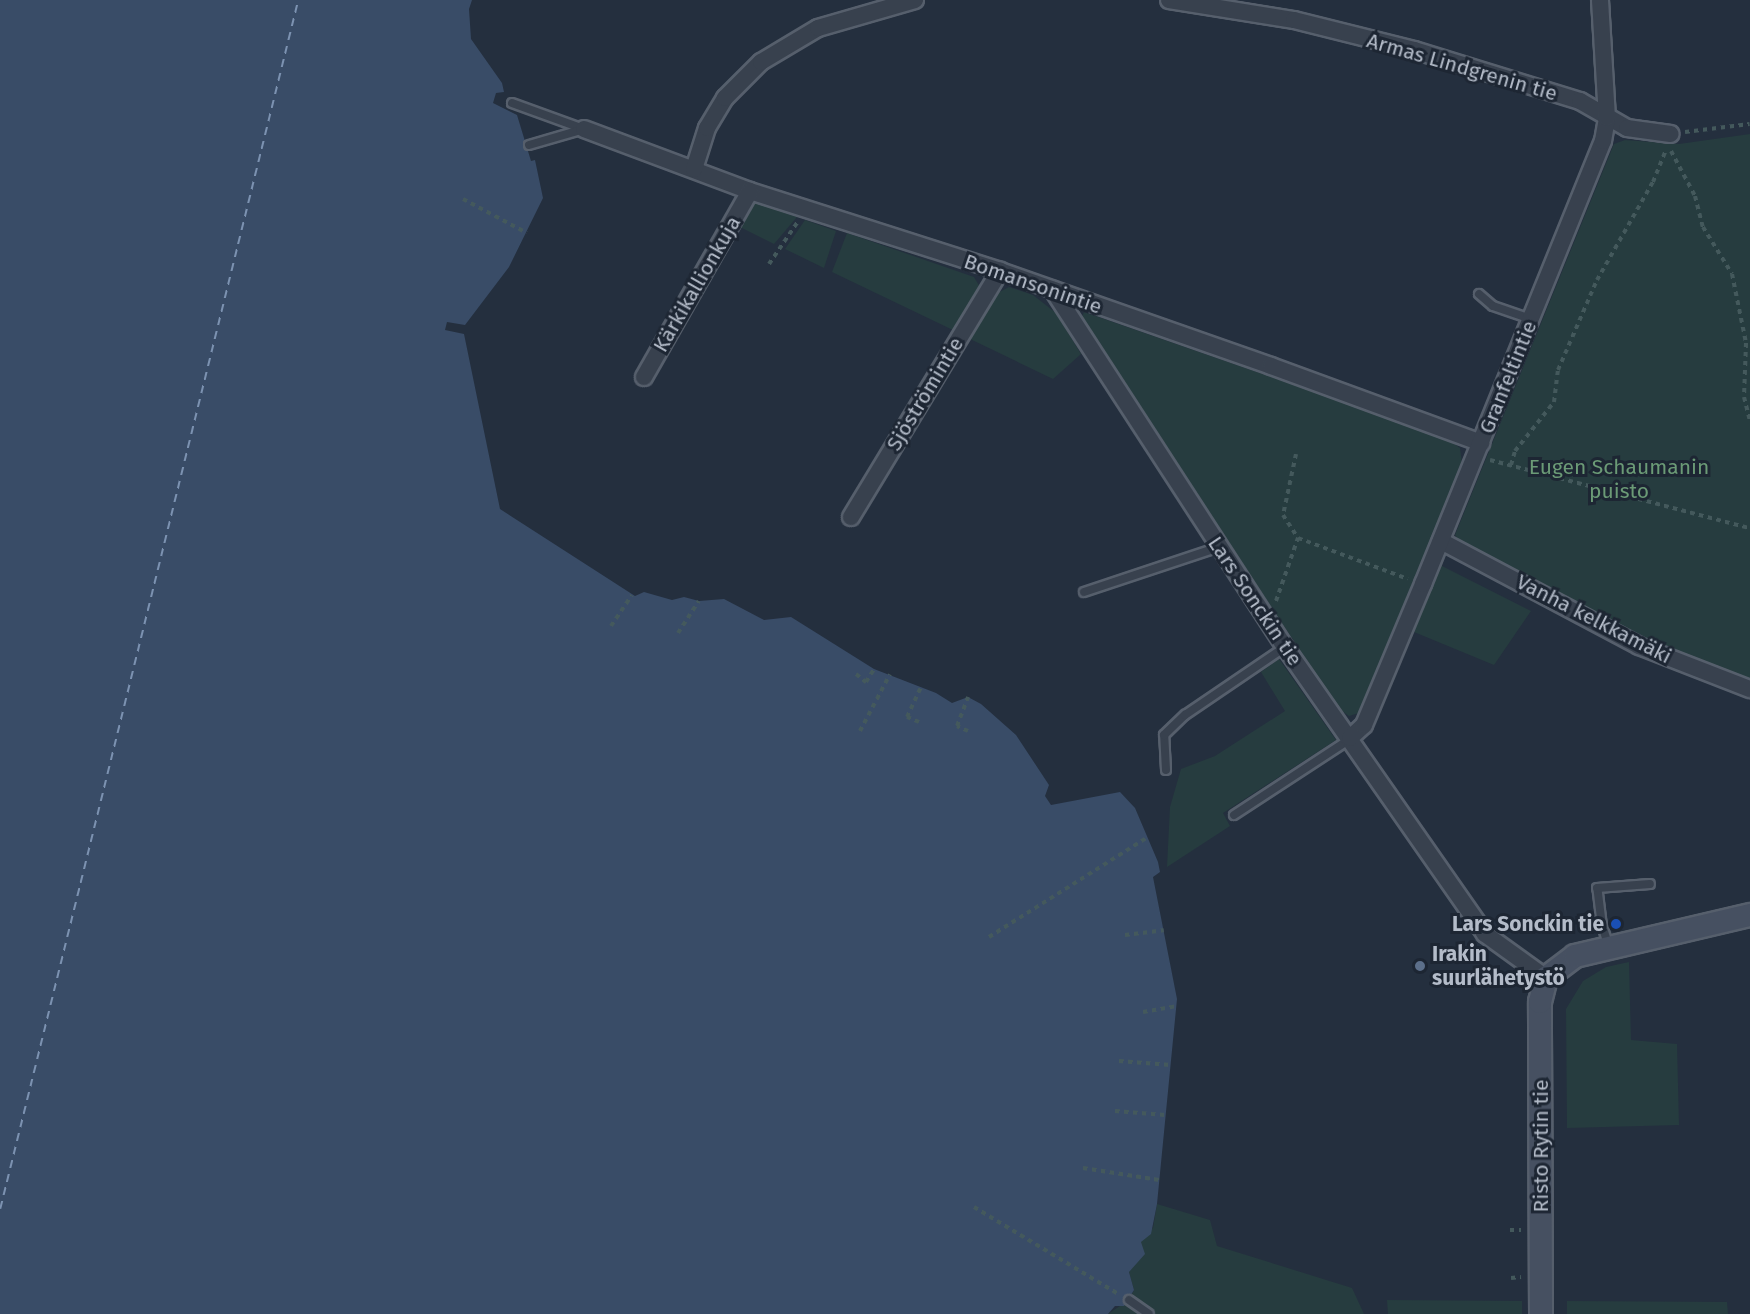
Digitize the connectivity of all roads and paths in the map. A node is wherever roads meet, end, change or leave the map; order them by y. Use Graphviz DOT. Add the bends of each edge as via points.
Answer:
graph roads {
  1 [pos="915,0"];
  2 [pos="1169,0"];
  3 [pos="1600,0"];
  4 [pos="512,103"];
  5 [pos="1606,118"];
  6 [pos="1750,124"];
  7 [pos="584,129"];
  8 [pos="1670,140"];
  9 [pos="529,145"];
  10 [pos="694,169"];
  11 [pos="750,191"];
  12 [pos="463,200"];
  13 [pos="807,211"];
  14 [pos="527,233"];
  15 [pos="769,264"];
  16 [pos="1000,271"];
  17 [pos="1053,290"];
  18 [pos="1479,294"];
  19 [pos="1531,318"];
  20 [pos="644,377"];
  21 [pos="1750,421"];
  22 [pos="1478,450"];
  23 [pos="1296,454"];
  24 [pos="1511,465"];
  25 [pos="851,517"];
  26 [pos="1750,528"];
  27 [pos="1298,538"];
  28 [pos="1442,541"];
  29 [pos="1219,547"];
  30 [pos="1423,584"];
  31 [pos="1084,591"];
  32 [pos="632,595"];
  33 [pos="699,601"];
  34 [pos="1265,616"];
  35 [pos="611,626"];
  36 [pos="678,633"];
  37 [pos="1285,647"];
  38 [pos="874,669"];
  39 [pos="856,674"];
  40 [pos="890,674"];
  41 [pos="921,687"];
  42 [pos="1750,689"];
  43 [pos="968,697"];
  44 [pos="919,722"];
  45 [pos="860,731"];
  46 [pos="968,731"];
  47 [pos="1350,738"];
  48 [pos="1166,770"];
  49 [pos="1234,815"];
  50 [pos="1148,837"];
  51 [pos="1650,884"];
  52 [pos="1750,915"];
  53 [pos="1164,930"];
  54 [pos="1125,935"];
  55 [pos="989,937"];
  56 [pos="1610,947"];
  57 [pos="1546,978"];
  58 [pos="1176,1006"];
  59 [pos="1143,1012"];
  60 [pos="1119,1060"];
  61 [pos="1171,1065"];
  62 [pos="1114,1111"];
  63 [pos="1165,1115"];
  64 [pos="1083,1168"];
  65 [pos="1159,1180"];
  66 [pos="974,1207"];
  67 [pos="1510,1230"];
  68 [pos="1525,1230"];
  69 [pos="1525,1277"];
  70 [pos="1511,1278"];
  71 [pos="1103,1285"];
  72 [pos="1129,1300"];
  73 [pos="1149,1314"];
  74 [pos="1541,1314"];
  1 -- 10 [label="street" via="818,28 761,62 725,98 707,128"];
  2 -- 5 [label="street, Armas Lindgrenin tie" via="1294,20 1414,50 1580,101"];
  3 -- 5 [label="street, Granfeltintie"];
  4 -- 7 [label="lane"];
  5 -- 8 [label="street, Armas Lindgrenin tie"];
  5 -- 19 [label="street, Granfeltintie" via="1603,141"];
  6 -- 8 [label="path"];
  7 -- 9 [label="lane"];
  7 -- 10 [label="street, Bomansonintie"];
  8 -- 21 [label="path" via="1695,196 1702,227 1732,274 1746,343 1744,397"];
  8 -- 24 [label="path" via="1653,182 1597,280 1558,370 1554,402 1515,451"];
  10 -- 11 [label="street, Bomansonintie"];
  11 -- 13 [label="street, Bomansonintie"];
  11 -- 20 [label="street, Kärkikallionkuja"];
  12 -- 14 [label="path"];
  13 -- 15 [label="path"];
  13 -- 16 [label="street, Bomansonintie"];
  16 -- 17 [label="street, Bomansonintie"];
  16 -- 25 [label="street, Sjöströmintie"];
  17 -- 22 [label="street, Bomansonintie"];
  17 -- 29 [label="street, Lars Sonckin tie"];
  18 -- 19 [label="lane" via="1493,306"];
  19 -- 22 [label="street, Granfeltintie"];
  22 -- 24 [label="path"];
  22 -- 28 [label="street, Granfeltintie"];
  23 -- 27 [label="path" via="1283,515"];
  24 -- 26 [label="path"];
  27 -- 30 [label="path"];
  27 -- 34 [label="path" via="1276,600"];
  28 -- 30 [label="street, Granfeltintie"];
  28 -- 42 [label="street, Vanha kelkkamäki" via="1639,646"];
  29 -- 31 [label="lane"];
  29 -- 34 [label="street, Lars Sonckin tie"];
  30 -- 47 [label="street, Granfeltintie" via="1364,725"];
  32 -- 35 [label="path"];
  33 -- 36 [label="path"];
  34 -- 37 [label="street, Lars Sonckin tie"];
  37 -- 47 [label="street, Lars Sonckin tie"];
  37 -- 48 [label="lane" via="1185,715 1164,735"];
  38 -- 39 [label="path" via="866,682"];
  40 -- 45 [label="path"];
  41 -- 44 [label="path" via="907,717"];
  43 -- 46 [label="path" via="957,726"];
  47 -- 49 [label="lane"];
  47 -- 57 [label="street, Lars Sonckin tie" via="1485,934"];
  50 -- 55 [label="path"];
  51 -- 56 [label="lane" via="1597,888 1602,926"];
  52 -- 56 [label="street"];
  53 -- 54 [label="path"];
  56 -- 57 [label="street" via="1575,956"];
  57 -- 74 [label="street, Risto Rytin tie" via="1540,1002"];
  58 -- 59 [label="path"];
  60 -- 61 [label="path"];
  62 -- 63 [label="path"];
  64 -- 65 [label="path"];
  66 -- 71 [label="path"];
  67 -- 68 [label="path"];
  69 -- 70 [label="path"];
  72 -- 73 [label="lane"];
}
